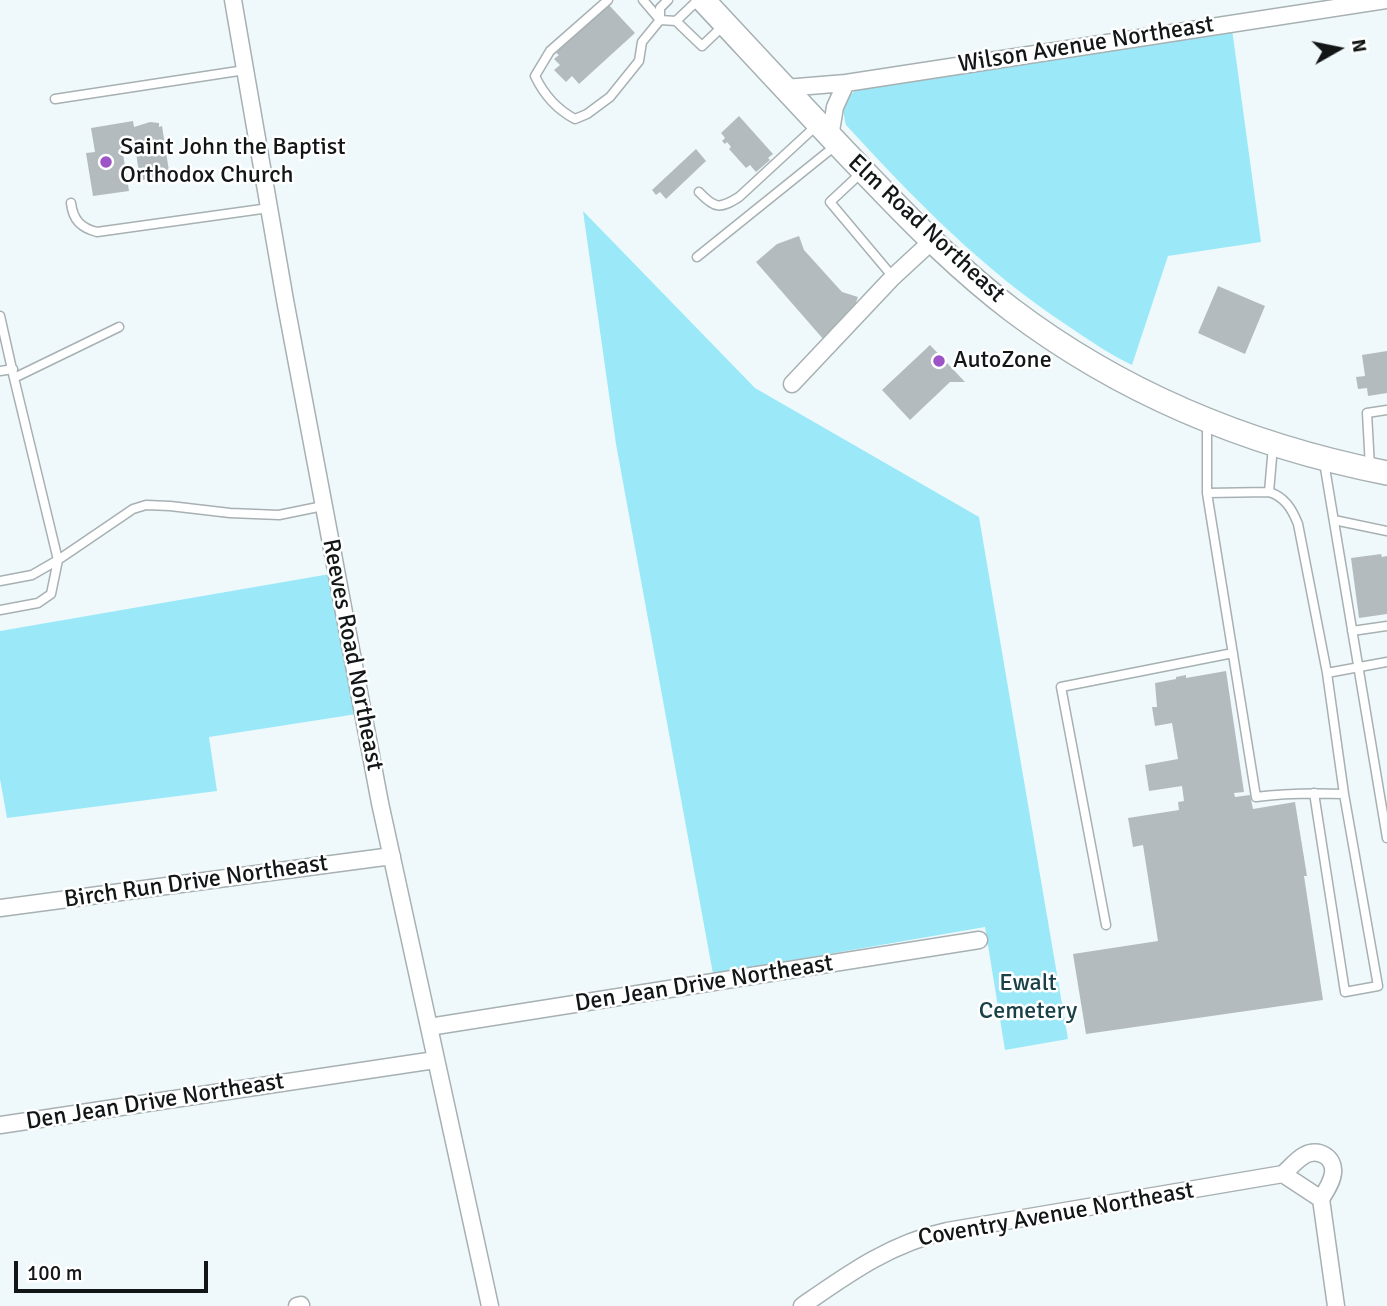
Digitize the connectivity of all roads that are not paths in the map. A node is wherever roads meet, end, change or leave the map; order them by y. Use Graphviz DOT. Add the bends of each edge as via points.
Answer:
graph roads {
  1 [pos="233,0"];
  2 [pos="608,0"];
  3 [pos="643,0"];
  4 [pos="668,0"];
  5 [pos="701,0"];
  6 [pos="1387,0"];
  7 [pos="660,20"];
  8 [pos="676,21"];
  9 [pos="726,24"];
  10 [pos="245,70"];
  11 [pos="846,83"];
  12 [pos="785,88"];
  13 [pos="55,99"];
  14 [pos="829,135"];
  15 [pos="863,171"];
  16 [pos="699,192"];
  17 [pos="71,203"];
  18 [pos="269,208"];
  19 [pos="932,241"];
  20 [pos="697,257"];
  21 [pos="893,277"];
  22 [pos="0,316"];
  23 [pos="119,327"];
  24 [pos="0,371"];
  25 [pos="13,373"];
  26 [pos="792,384"];
  27 [pos="1387,410"];
  28 [pos="1207,421"];
  29 [pos="1273,445"];
  30 [pos="1324,459"];
  31 [pos="1379,471"];
  32 [pos="1269,492"];
  33 [pos="1207,493"];
  34 [pos="323,506"];
  35 [pos="1334,520"];
  36 [pos="1387,531"];
  37 [pos="58,560"];
  38 [pos="0,581"];
  39 [pos="0,610"];
  40 [pos="1387,626"];
  41 [pos="1352,631"];
  42 [pos="1233,653"];
  43 [pos="1387,662"];
  44 [pos="1358,667"];
  45 [pos="1327,673"];
  46 [pos="1314,793"];
  47 [pos="1344,794"];
  48 [pos="1387,838"];
  49 [pos="391,856"];
  50 [pos="0,908"];
  51 [pos="1107,925"];
  52 [pos="979,940"];
  53 [pos="429,1027"];
  54 [pos="435,1060"];
  55 [pos="0,1125"];
  56 [pos="1283,1174"];
  57 [pos="1321,1199"];
  58 [pos="490,1306"];
  59 [pos="802,1306"];
  60 [pos="1336,1306"];
  1 -- 10 [label="street, Reeves Road Northeast"];
  2 -- 7 [label="lane" via="550,51 535,76 543,92 575,119 610,97 639,61 642,42"];
  3 -- 7 [label="lane"];
  4 -- 7 [label="lane" via="660,8"];
  5 -- 8 [label="lane"];
  5 -- 9 [label="main road, Elm Road Northeast"];
  6 -- 11 [label="street, Wilson Avenue Northeast"];
  7 -- 8 [label="lane"];
  8 -- 9 [label="lane" via="702,46"];
  9 -- 12 [label="main road, Elm Road Northeast"];
  10 -- 13 [label="lane"];
  10 -- 18 [label="street, Reeves Road Northeast"];
  11 -- 12 [label="street, Wilson Avenue Northeast"];
  11 -- 14 [label="street"];
  12 -- 14 [label="main road, Elm Road Northeast"];
  14 -- 15 [label="main road, Elm Road Northeast"];
  14 -- 16 [label="lane" via="729,203 711,205"];
  14 -- 20 [label="lane"];
  15 -- 19 [label="main road, Elm Road Northeast"];
  15 -- 21 [label="lane" via="830,202"];
  17 -- 18 [label="lane" via="72,215 80,224 97,232"];
  18 -- 34 [label="street, Reeves Road Northeast"];
  19 -- 21 [label="street"];
  19 -- 28 [label="main road, Elm Road Northeast" via="1056,341 1119,379"];
  21 -- 26 [label="street"];
  22 -- 25 [label="lane"];
  23 -- 25 [label="lane"];
  24 -- 25 [label="lane"];
  25 -- 37 [label="lane"];
  27 -- 31 [label="lane" via="1367,413"];
  28 -- 29 [label="main road, Elm Road Northeast"];
  28 -- 33 [label="lane"];
  29 -- 30 [label="main road, Elm Road Northeast"];
  29 -- 32 [label="lane"];
  30 -- 31 [label="main road, Elm Road Northeast"];
  30 -- 35 [label="lane"];
  32 -- 33 [label="lane"];
  32 -- 45 [label="lane" via="1287,503 1298,524"];
  33 -- 42 [label="lane"];
  34 -- 37 [label="lane" via="279,515 146,505"];
  34 -- 49 [label="street, Reeves Road Northeast"];
  35 -- 36 [label="lane"];
  35 -- 41 [label="lane"];
  37 -- 38 [label="lane" via="32,575"];
  37 -- 39 [label="lane" via="51,594 38,603"];
  40 -- 41 [label="lane"];
  41 -- 44 [label="lane"];
  42 -- 46 [label="lane" via="1256,797"];
  42 -- 51 [label="lane" via="1061,687"];
  43 -- 44 [label="lane"];
  44 -- 45 [label="lane"];
  44 -- 48 [label="lane"];
  45 -- 47 [label="lane"];
  46 -- 47 [label="lane"];
  46 -- 47 [label="lane" via="1345,992 1378,986"];
  49 -- 50 [label="street, Birch Run Drive Northeast"];
  49 -- 53 [label="street, Reeves Road Northeast"];
  52 -- 53 [label="street, Den Jean Drive Northeast"];
  53 -- 54 [label="street, Reeves Road Northeast"];
  54 -- 55 [label="street, Den Jean Drive Northeast"];
  54 -- 58 [label="street, Reeves Road Northeast"];
  56 -- 57 [label="street"];
  56 -- 57 [label="street" via="1304,1155 1325,1156 1333,1172"];
  56 -- 59 [label="street, Coventry Avenue Northeast" via="929,1235 884,1252"];
  57 -- 60 [label="street"];
}
